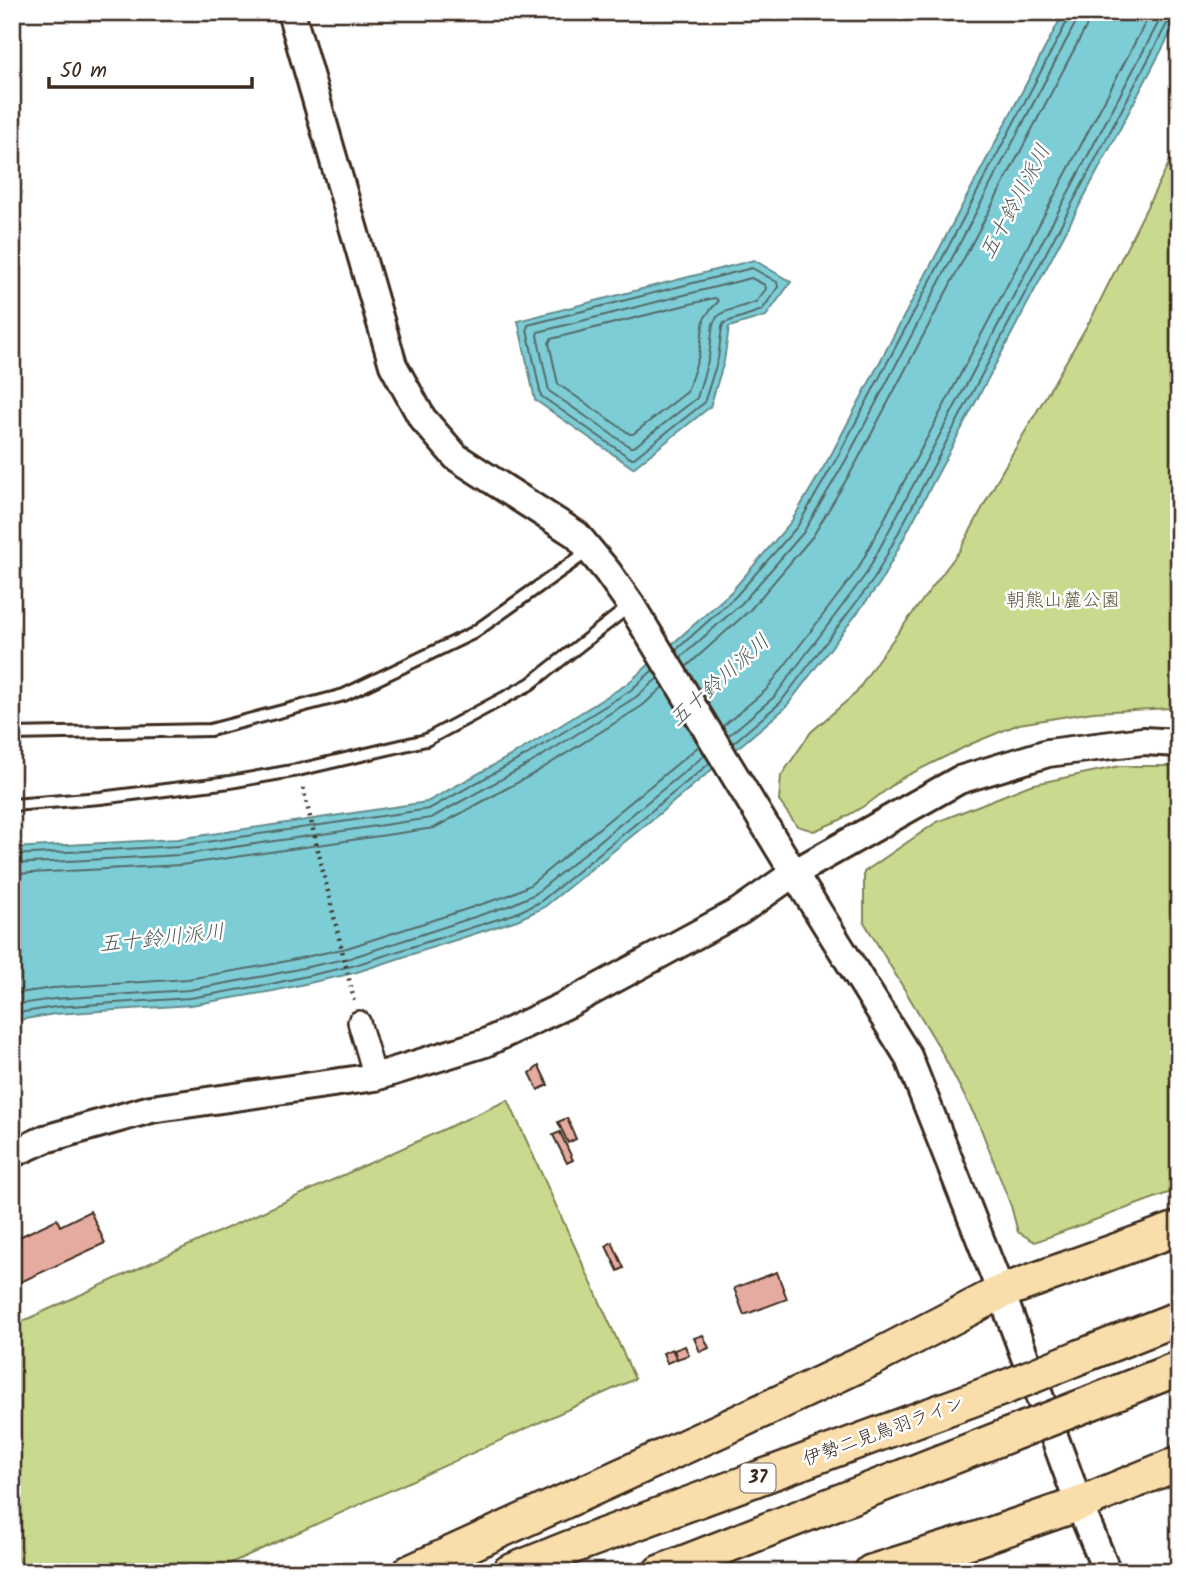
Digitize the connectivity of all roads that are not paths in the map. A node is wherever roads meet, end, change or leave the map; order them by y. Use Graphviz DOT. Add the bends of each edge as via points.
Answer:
graph roads {
  1 [pos="291,12"];
  2 [pos="590,550"];
  3 [pos="631,605"];
  4 [pos="12,734"];
  5 [pos="1179,743"];
  6 [pos="12,805"];
  7 [pos="794,873"];
  8 [pos="359,1022"];
  9 [pos="374,1077"];
  10 [pos="12,1154"];
  11 [pos="1179,1228"];
  12 [pos="1001,1292"];
  13 [pos="1179,1318"];
  14 [pos="1179,1368"];
  15 [pos="1179,1463"];
  16 [pos="1079,1504"];
  17 [pos="410,1572"];
  18 [pos="509,1572"];
  19 [pos="660,1572"];
  20 [pos="871,1572"];
  21 [pos="1107,1572"];
  1 -- 2 [label="street" via="393,365 422,418 456,457 577,535"];
  2 -- 3 [label="street"];
  2 -- 4 [label="lane" via="473,633 344,695 210,730"];
  3 -- 6 [label="lane" via="530,684 426,740 230,782"];
  3 -- 7 [label="street"];
  5 -- 7 [label="street" via="1143,741 1048,753 959,780"];
  7 -- 9 [label="street" via="740,911 568,1004 485,1043"];
  7 -- 12 [label="street" via="908,1056"];
  8 -- 9 [label="street"];
  9 -- 10 [label="street" via="151,1109 45,1139"];
  11 -- 12 [label="main road"];
  12 -- 16 [label="street"];
  12 -- 17 [label="main road" via="874,1358"];
  13 -- 18 [label="main road, 伊勢二見鳥羽ライン / 37, bridge"];
  14 -- 19 [label="main road, bridge"];
  15 -- 16 [label="main road"];
  16 -- 20 [label="main road"];
  16 -- 21 [label="street"];
}
